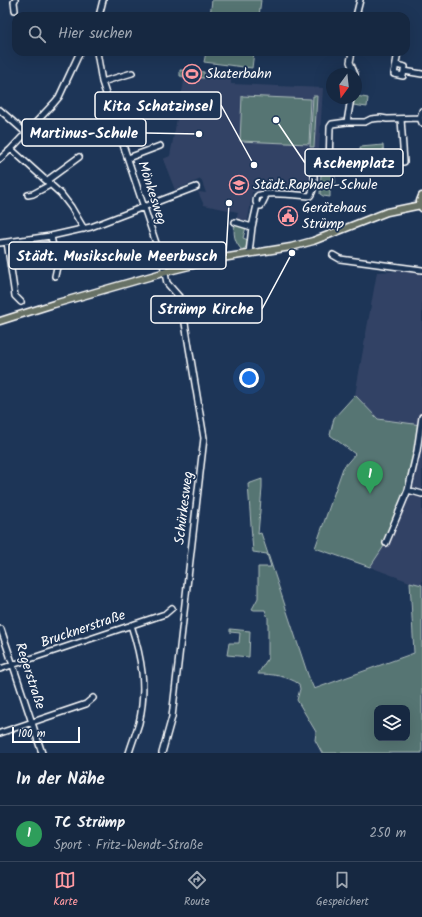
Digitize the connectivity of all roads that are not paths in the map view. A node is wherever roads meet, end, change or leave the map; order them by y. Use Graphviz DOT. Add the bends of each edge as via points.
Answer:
graph roads {
  1 [pos="15,0"];
  2 [pos="103,0"];
  3 [pos="360,0"];
  4 [pos="15,10"];
  5 [pos="100,12"];
  6 [pos="357,12"];
  7 [pos="78,56"];
  8 [pos="99,56"];
  9 [pos="351,56"];
  10 [pos="397,56"];
  11 [pos="396,65"];
  12 [pos="352,68"];
  13 [pos="404,71"];
  14 [pos="132,73"];
  15 [pos="422,74"];
  16 [pos="102,82"];
  17 [pos="350,104"];
  18 [pos="0,110"];
  19 [pos="422,111"];
  20 [pos="401,119"];
  21 [pos="421,121"];
  22 [pos="347,122"];
  23 [pos="26,133"];
  24 [pos="160,146"];
  25 [pos="11,149"];
  26 [pos="79,157"];
  27 [pos="128,158"];
  28 [pos="0,159"];
  29 [pos="314,173"];
  30 [pos="48,183"];
  31 [pos="196,187"];
  32 [pos="28,195"];
  33 [pos="422,196"];
  34 [pos="421,206"];
  35 [pos="144,207"];
  36 [pos="235,222"];
  37 [pos="252,227"];
  38 [pos="84,229"];
  39 [pos="51,236"];
  40 [pos="8,242"];
  41 [pos="0,243"];
  42 [pos="249,253"];
  43 [pos="333,255"];
  44 [pos="422,270"];
  45 [pos="164,272"];
  46 [pos="55,276"];
  47 [pos="20,302"];
  48 [pos="0,321"];
  49 [pos="422,417"];
  50 [pos="408,490"];
  51 [pos="422,494"];
  52 [pos="386,544"];
  53 [pos="172,608"];
  54 [pos="131,625"];
  55 [pos="1,629"];
  56 [pos="13,665"];
  57 [pos="0,670"];
  58 [pos="93,698"];
  59 [pos="32,722"];
  60 [pos="0,733"];
  61 [pos="42,753"];
  62 [pos="129,753"];
  63 [pos="162,753"];
  1 -- 4 [label="street"];
  2 -- 5 [label="street"];
  3 -- 6 [label="street"];
  7 -- 23 [label="street" via="59,97"];
  8 -- 16 [label="street, Mönkesweg"];
  9 -- 12 [label="street"];
  10 -- 11 [label="street"];
  11 -- 13 [label="street" via="405,67"];
  11 -- 13 [label="street" via="394,74 403,76"];
  13 -- 15 [label="street"];
  14 -- 16 [label="street"];
  16 -- 27 [label="street, Mönkesweg"];
  17 -- 22 [label="street"];
  18 -- 23 [label="street"];
  19 -- 21 [label="street"];
  20 -- 21 [label="street"];
  20 -- 22 [label="street" via="381,118 365,122"];
  20 -- 22 [label="street" via="404,162 367,163 361,168 335,170 329,166 329,128 332,124"];
  23 -- 25 [label="street"];
  24 -- 27 [label="street"];
  25 -- 28 [label="street"];
  25 -- 30 [label="street"];
  26 -- 30 [label="street" via="49,179"];
  27 -- 35 [label="street, Mönkesweg"];
  29 -- 37 [label="street" via="314,189 310,196 262,195 265,198 261,206 257,205"];
  30 -- 32 [label="street" via="48,186"];
  30 -- 38 [label="street" via="61,194"];
  31 -- 35 [label="street"];
  33 -- 34 [label="main road"];
  34 -- 42 [label="main road" via="387,212 313,242"];
  35 -- 38 [label="street"];
  35 -- 45 [label="street, Mönkesweg"];
  36 -- 37 [label="street"];
  37 -- 42 [label="street"];
  38 -- 39 [label="street"];
  39 -- 40 [label="street"];
  39 -- 46 [label="street" via="58,267"];
  40 -- 41 [label="street"];
  40 -- 47 [label="street" via="16,296"];
  42 -- 45 [label="main road"];
  43 -- 44 [label="street" via="340,259"];
  45 -- 48 [label="main road"];
  45 -- 63 [label="street, Schürkesweg" via="167,283 181,299 204,438 172,717"];
  49 -- 50 [label="street"];
  50 -- 51 [label="street"];
  50 -- 52 [label="street"];
  53 -- 54 [label="street, Brucknerstraße" via="164,614"];
  54 -- 56 [label="street, Brucknerstraße"];
  54 -- 62 [label="street" via="140,655 143,692 138,725"];
  55 -- 56 [label="street, Regerstraße"];
  56 -- 57 [label="street, Brucknerstraße"];
  56 -- 59 [label="street, Regerstraße"];
  58 -- 59 [label="street" via="86,704"];
  59 -- 60 [label="street"];
  59 -- 61 [label="street, Regerstraße"];
}
